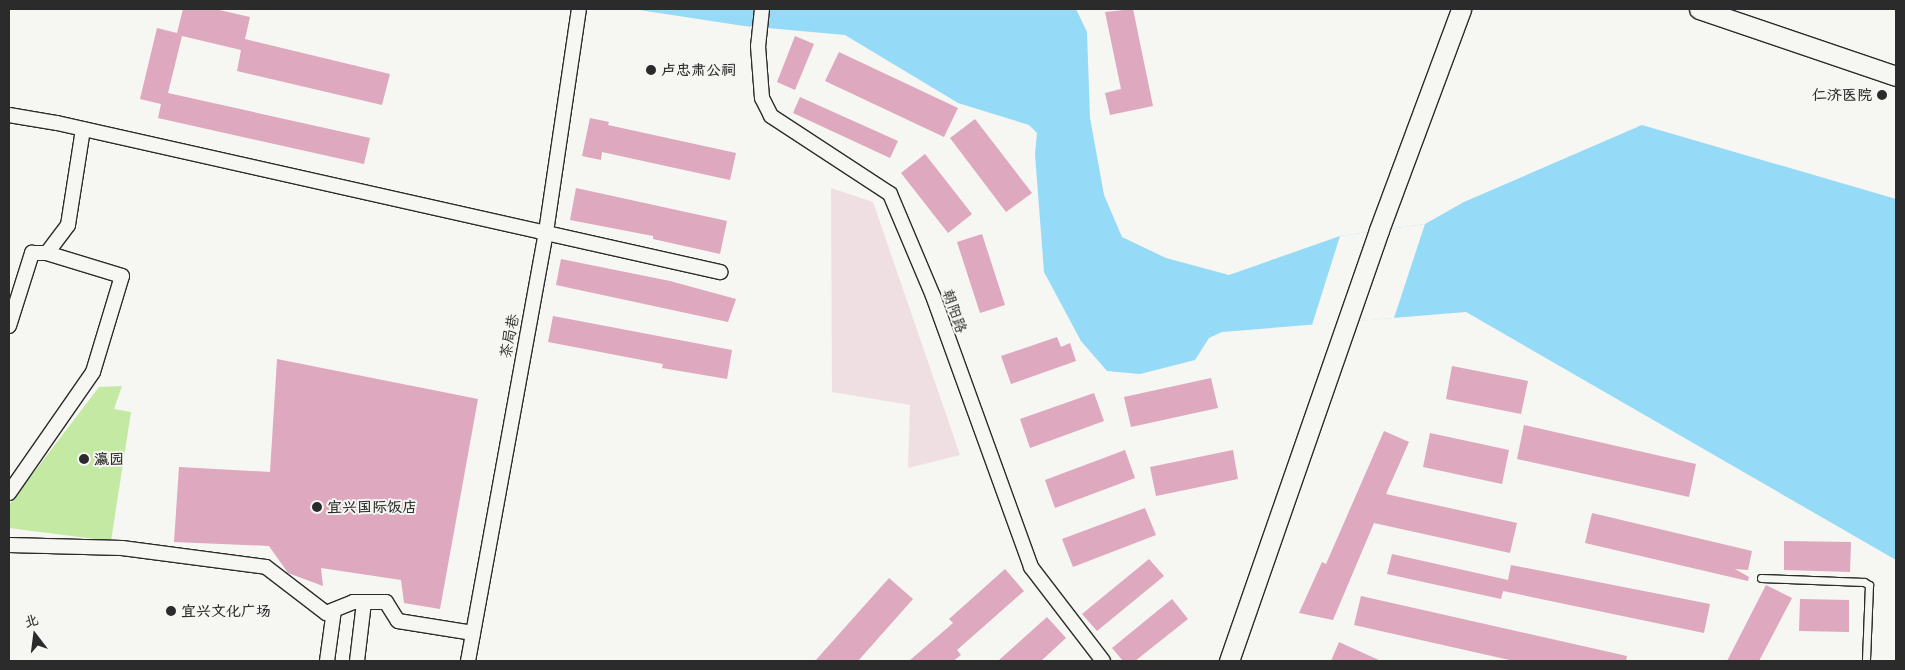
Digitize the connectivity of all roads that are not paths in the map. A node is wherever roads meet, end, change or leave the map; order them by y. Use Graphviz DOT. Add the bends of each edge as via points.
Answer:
graph roads {
  1 [pos="762,9"];
  2 [pos="1461,9"];
  3 [pos="1699,9"];
  4 [pos="578,13"];
  5 [pos="1896,76"];
  6 [pos="9,115"];
  7 [pos="83,129"];
  8 [pos="546,232"];
  9 [pos="47,253"];
  10 [pos="720,272"];
  11 [pos="9,326"];
  12 [pos="9,494"];
  13 [pos="9,545"];
  14 [pos="1761,578"];
  15 [pos="364,602"];
  16 [pos="334,610"];
  17 [pos="473,633"];
  18 [pos="327,661"];
  19 [pos="357,661"];
  20 [pos="468,661"];
  21 [pos="1103,661"];
  22 [pos="1229,661"];
  23 [pos="1866,661"];
  1 -- 21 [label="street, 朝阳路" via="759,34 762,98 771,116 890,194 936,306 1031,567"];
  2 -- 22 [label="main road" via="1379,230 1350,322"];
  3 -- 5 [label="main road"];
  4 -- 8 [label="street, 茶局巷"];
  6 -- 7 [label="street"];
  7 -- 8 [label="street"];
  7 -- 9 [label="street" via="68,225"];
  8 -- 10 [label="street"];
  8 -- 17 [label="street, 茶局巷"];
  9 -- 11 [label="street" via="32,253"];
  9 -- 12 [label="street" via="122,276 93,372"];
  13 -- 16 [label="street" via="122,548 266,566 326,613"];
  14 -- 23 [label="lane" via="1864,582 1869,585"];
  15 -- 16 [label="street" via="353,602"];
  15 -- 17 [label="street" via="386,602 398,621"];
  15 -- 19 [label="street"];
  16 -- 18 [label="street"];
  17 -- 20 [label="street, 茶局巷"];
}
